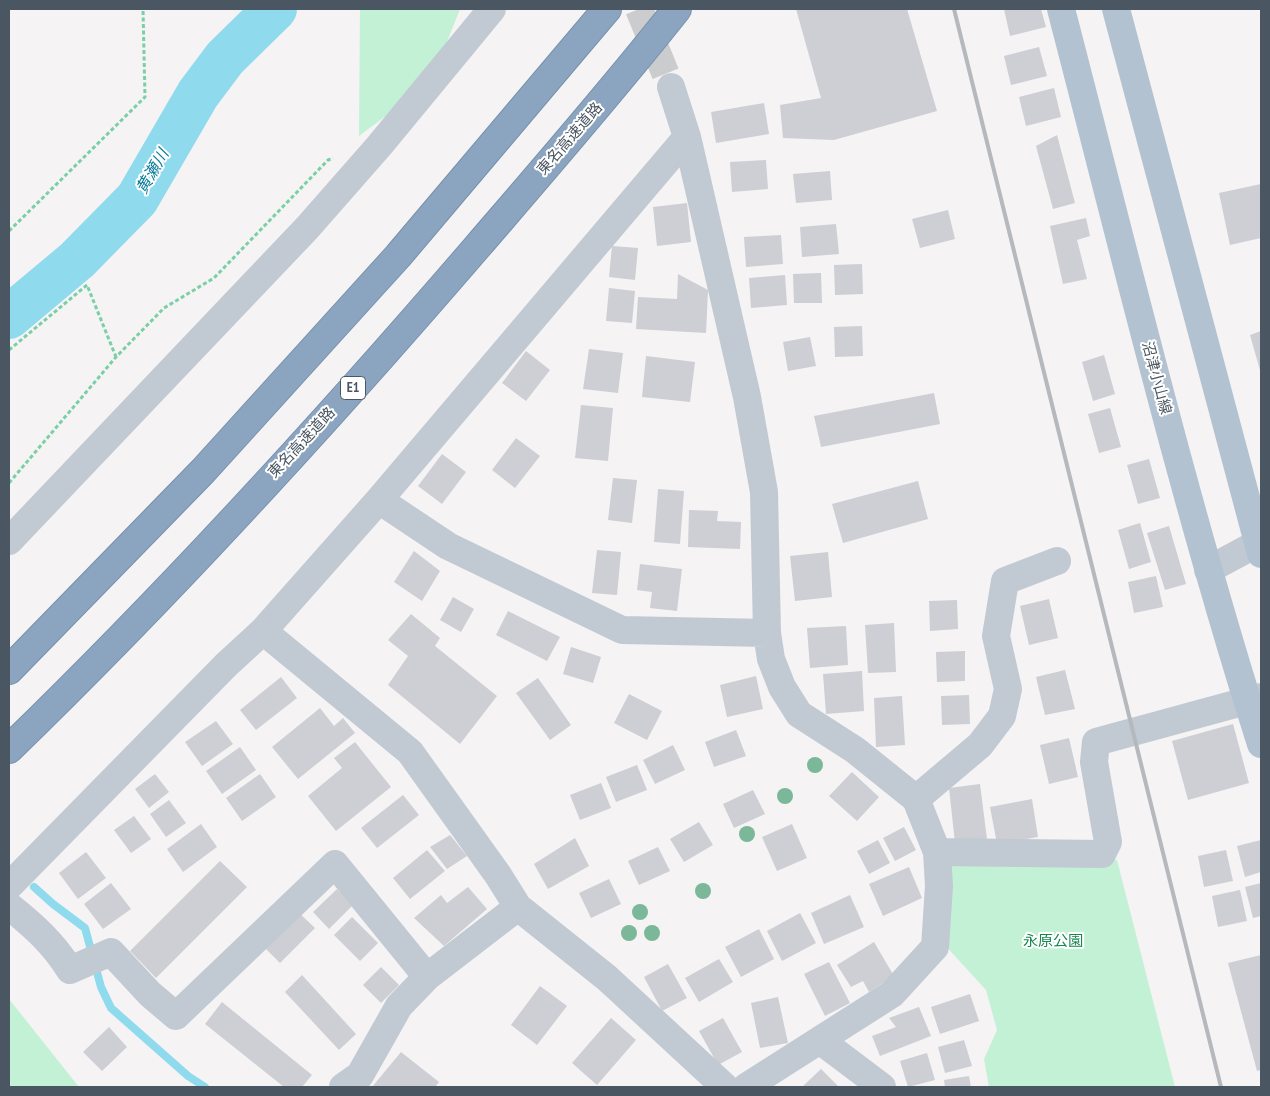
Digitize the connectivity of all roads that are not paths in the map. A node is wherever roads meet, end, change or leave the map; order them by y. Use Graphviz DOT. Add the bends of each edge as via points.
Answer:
graph roads {
  1 [pos="492,9"];
  2 [pos="607,9"];
  3 [pos="677,9"];
  4 [pos="1061,9"];
  5 [pos="1116,9"];
  6 [pos="671,87"];
  7 [pos="687,137"];
  8 [pos="379,500"];
  9 [pos="9,541"];
  10 [pos="1260,545"];
  11 [pos="1057,562"];
  12 [pos="1208,570"];
  13 [pos="263,631"];
  14 [pos="767,633"];
  15 [pos="9,670"];
  16 [pos="1254,698"];
  17 [pos="1261,744"];
  18 [pos="9,749"];
  19 [pos="916,799"];
  20 [pos="937,852"];
  21 [pos="9,886"];
  22 [pos="9,906"];
  23 [pos="518,907"];
  24 [pos="427,977"];
  25 [pos="821,1041"];
  26 [pos="343,1087"];
  27 [pos="725,1087"];
  28 [pos="746,1087"];
  29 [pos="882,1087"];
  1 -- 9 [label="street" via="307,228"];
  2 -- 15 [label="highway" via="398,256 203,471"];
  3 -- 18 [label="highway, 東名高速道路 / E1" via="615,87 332,412 87,673"];
  4 -- 12 [label="main road, 沼津小山線" via="1142,328"];
  5 -- 10 [label="main road"];
  6 -- 7 [label="street"];
  7 -- 8 [label="street"];
  7 -- 14 [label="street" via="747,396 764,492"];
  8 -- 13 [label="street"];
  8 -- 14 [label="street" via="448,546 622,630"];
  10 -- 12 [label="street"];
  11 -- 19 [label="street" via="1005,581 996,636 1008,689 1002,716 980,745"];
  12 -- 16 [label="main road, 沼津小山線"];
  13 -- 21 [label="street"];
  13 -- 23 [label="street" via="410,752"];
  14 -- 19 [label="street" via="771,659 782,687 799,714 855,750"];
  16 -- 17 [label="main road, 沼津小山線"];
  16 -- 20 [label="street" via="1096,742 1094,762 1108,842 1102,854"];
  19 -- 20 [label="street"];
  20 -- 25 [label="street" via="939,886 935,948 892,994"];
  22 -- 24 [label="street" via="58,951 70,970 111,952 150,994 176,1016 335,864"];
  23 -- 24 [label="street"];
  23 -- 27 [label="street" via="607,978"];
  24 -- 26 [label="street" via="399,1006 360,1075"];
  25 -- 28 [label="street"];
  25 -- 29 [label="street"];
}
